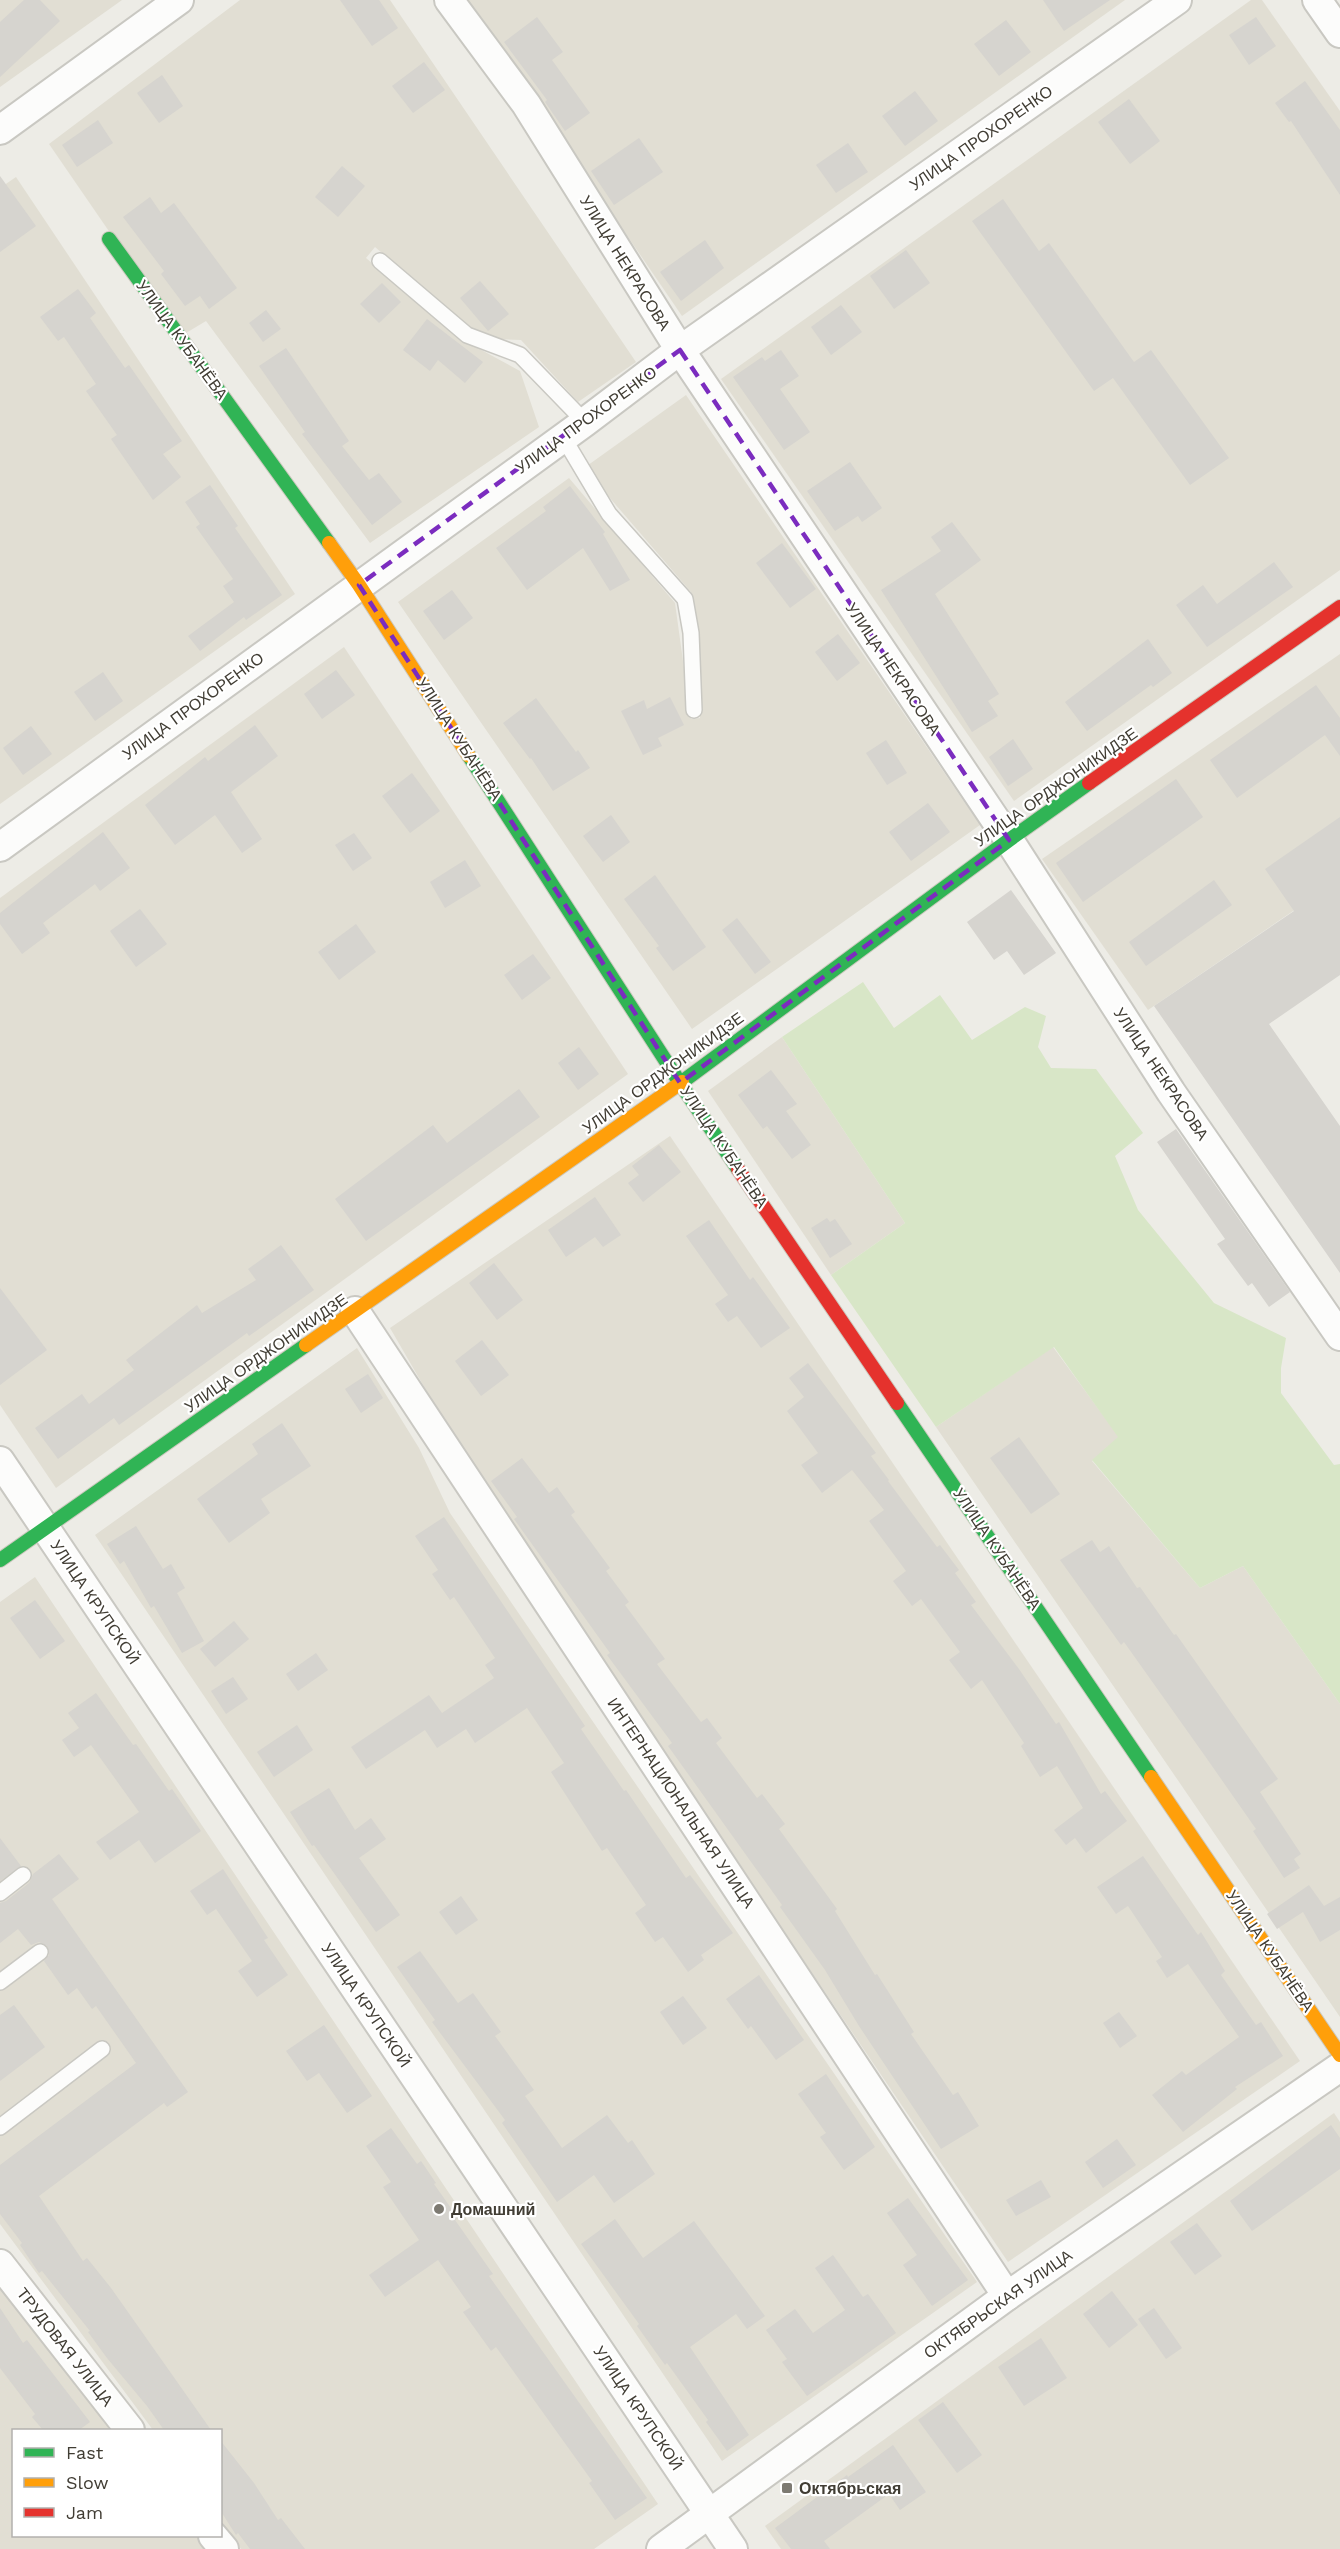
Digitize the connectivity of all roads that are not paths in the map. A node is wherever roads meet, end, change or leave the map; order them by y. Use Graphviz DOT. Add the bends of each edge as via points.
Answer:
graph roads {
  1 [pos="179,0"];
  2 [pos="449,0"];
  3 [pos="1177,0"];
  4 [pos="1317,0"];
  5 [pos="1340,33"];
  6 [pos="0,130"];
  7 [pos="109,239"];
  8 [pos="380,261"];
  9 [pos="680,350"];
  10 [pos="574,430"];
  11 [pos="359,585"];
  12 [pos="1340,607"];
  13 [pos="694,710"];
  14 [pos="1009,840"];
  15 [pos="0,847"];
  16 [pos="680,1083"];
  17 [pos="355,1311"];
  18 [pos="1340,1336"];
  19 [pos="0,1461"];
  20 [pos="46,1529"];
  21 [pos="0,1560"];
  22 [pos="23,1875"];
  23 [pos="0,1893"];
  24 [pos="40,1952"];
  25 [pos="0,1982"];
  26 [pos="102,2049"];
  27 [pos="1337,2072"];
  28 [pos="0,2127"];
  29 [pos="0,2264"];
  30 [pos="1007,2296"];
  31 [pos="129,2429"];
  32 [pos="709,2514"];
  33 [pos="215,2537"];
  34 [pos="224,2549"];
  35 [pos="661,2549"];
  36 [pos="733,2549"];
  1 -- 6 [label="street"];
  2 -- 9 [label="street, УЛИЦА НЕКРАСОВА" via="526,104"];
  3 -- 9 [label="street, УЛИЦА ПРОХОРЕНКО"];
  4 -- 5 [label="street"];
  7 -- 11 [label="street, УЛИЦА КУБАНЁВА"];
  8 -- 10 [label="lane" via="467,335 520,355"];
  9 -- 10 [label="street, УЛИЦА ПРОХОРЕНКО"];
  9 -- 14 [label="street, УЛИЦА НЕКРАСОВА"];
  10 -- 11 [label="street, УЛИЦА ПРОХОРЕНКО"];
  10 -- 13 [label="lane" via="609,514 685,599 691,633"];
  11 -- 15 [label="street, УЛИЦА ПРОХОРЕНКО"];
  11 -- 16 [label="street, УЛИЦА КУБАНЁВА"];
  12 -- 14 [label="street, УЛИЦА ОРДЖОНИКИДЗЕ"];
  14 -- 16 [label="street, УЛИЦА ОРДЖОНИКИДЗЕ"];
  14 -- 18 [label="street, УЛИЦА НЕКРАСОВА" via="1171,1092"];
  16 -- 17 [label="street, УЛИЦА ОРДЖОНИКИДЗЕ"];
  16 -- 27 [label="street, УЛИЦА КУБАНЁВА"];
  17 -- 20 [label="street, УЛИЦА ОРДЖОНИКИДЗЕ"];
  17 -- 30 [label="street, ИНТЕРНАЦИОНАЛЬНАЯ УЛИЦА"];
  19 -- 20 [label="street, УЛИЦА КРУПСКОЙ"];
  20 -- 21 [label="street, УЛИЦА ОРДЖОНИКИДЗЕ"];
  20 -- 32 [label="street, УЛИЦА КРУПСКОЙ"];
  22 -- 23 [label="lane"];
  24 -- 25 [label="lane"];
  26 -- 28 [label="lane"];
  27 -- 30 [label="street, ОКТЯБРЬСКАЯ УЛИЦА"];
  29 -- 31 [label="street, ТРУДОВАЯ УЛИЦА"];
  30 -- 32 [label="street, ОКТЯБРЬСКАЯ УЛИЦА"];
  32 -- 35 [label="street, ОКТЯБРЬСКАЯ УЛИЦА"];
  32 -- 36 [label="street, УЛИЦА КРУПСКОЙ"];
  33 -- 34 [label="street"];
}
